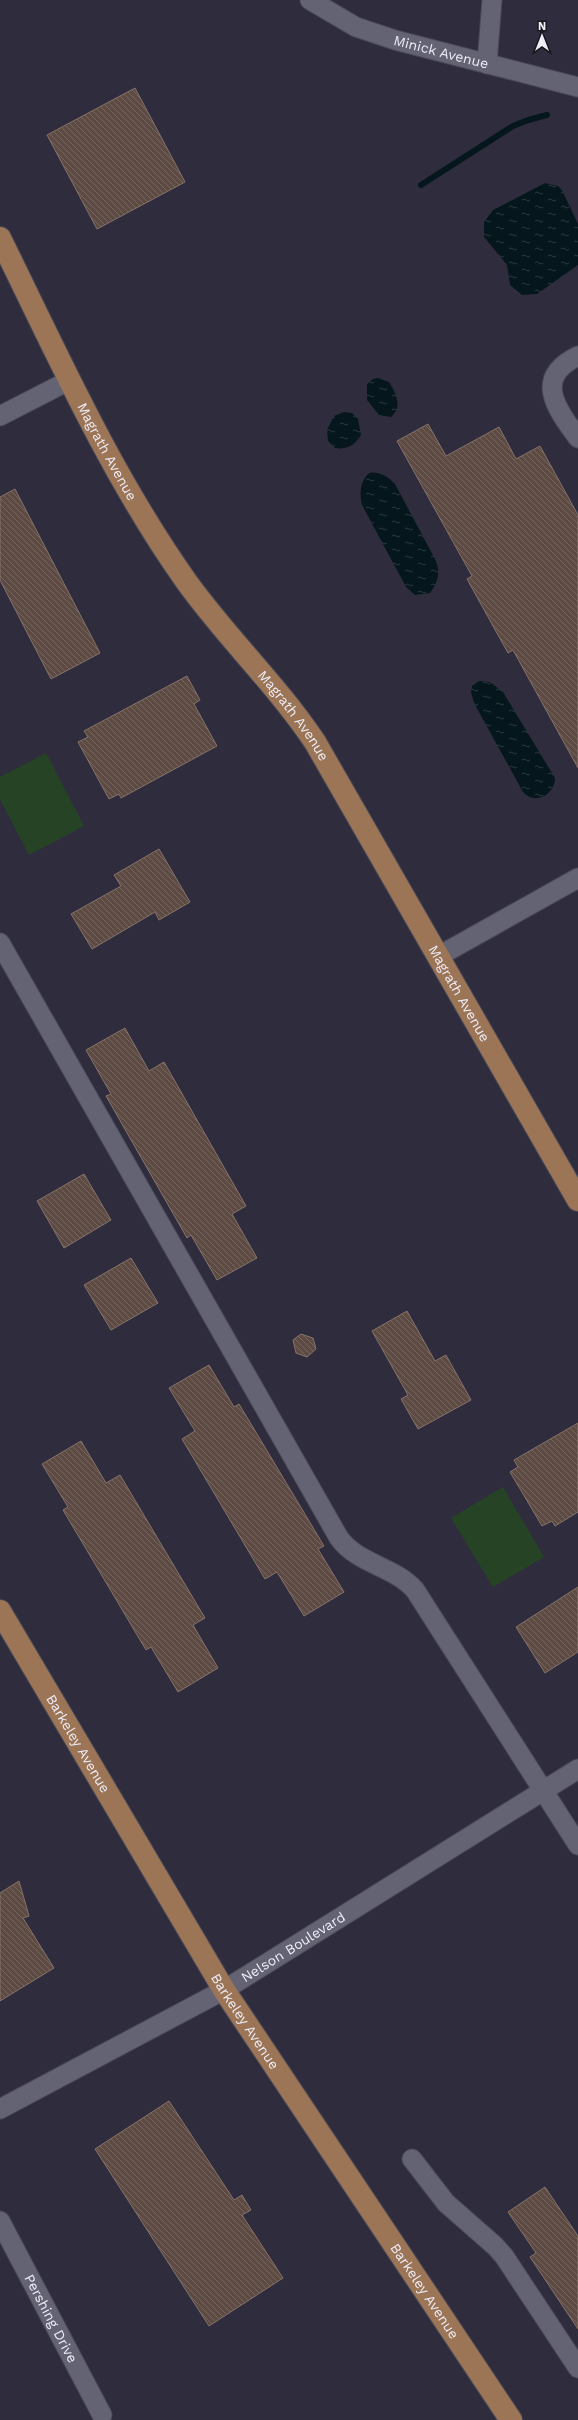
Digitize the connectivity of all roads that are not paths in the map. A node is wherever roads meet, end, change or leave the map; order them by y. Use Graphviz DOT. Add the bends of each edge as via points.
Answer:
graph roads {
  1 [pos="310,0"];
  2 [pos="492,0"];
  3 [pos="487,64"];
  4 [pos="578,87"];
  5 [pos="0,238"];
  6 [pos="578,356"];
  7 [pos="70,380"];
  8 [pos="0,416"];
  9 [pos="578,438"];
  10 [pos="578,878"];
  11 [pos="0,943"];
  12 [pos="437,957"];
  13 [pos="578,1200"];
  14 [pos="0,1611"];
  15 [pos="578,1769"];
  16 [pos="543,1790"];
  17 [pos="578,1845"];
  18 [pos="224,1990"];
  19 [pos="0,2110"];
  20 [pos="412,2160"];
  21 [pos="0,2221"];
  22 [pos="578,2368"];
  23 [pos="102,2415"];
  24 [pos="511,2420"];
  1 -- 3 [label="street, Minick Avenue" via="356,27"];
  2 -- 3 [label="street"];
  3 -- 4 [label="street, Minick Avenue"];
  5 -- 7 [label="main road, Magrath Avenue"];
  6 -- 9 [label="street" via="562,364 554,376 551,388 563,416"];
  7 -- 8 [label="street"];
  7 -- 12 [label="main road, Magrath Avenue" via="134,499 183,576 208,610 285,701 315,742"];
  10 -- 12 [label="street"];
  11 -- 16 [label="street" via="339,1538 346,1548 357,1556 400,1577 415,1590"];
  12 -- 13 [label="main road, Magrath Avenue"];
  14 -- 18 [label="main road, Barkeley Avenue"];
  15 -- 16 [label="street, Nelson Boulevard"];
  16 -- 17 [label="street"];
  16 -- 18 [label="street, Nelson Boulevard"];
  18 -- 19 [label="street, Nelson Boulevard"];
  18 -- 24 [label="main road, Barkeley Avenue"];
  20 -- 22 [label="street" via="446,2203 504,2256"];
  21 -- 23 [label="street, Pershing Drive"];
}
